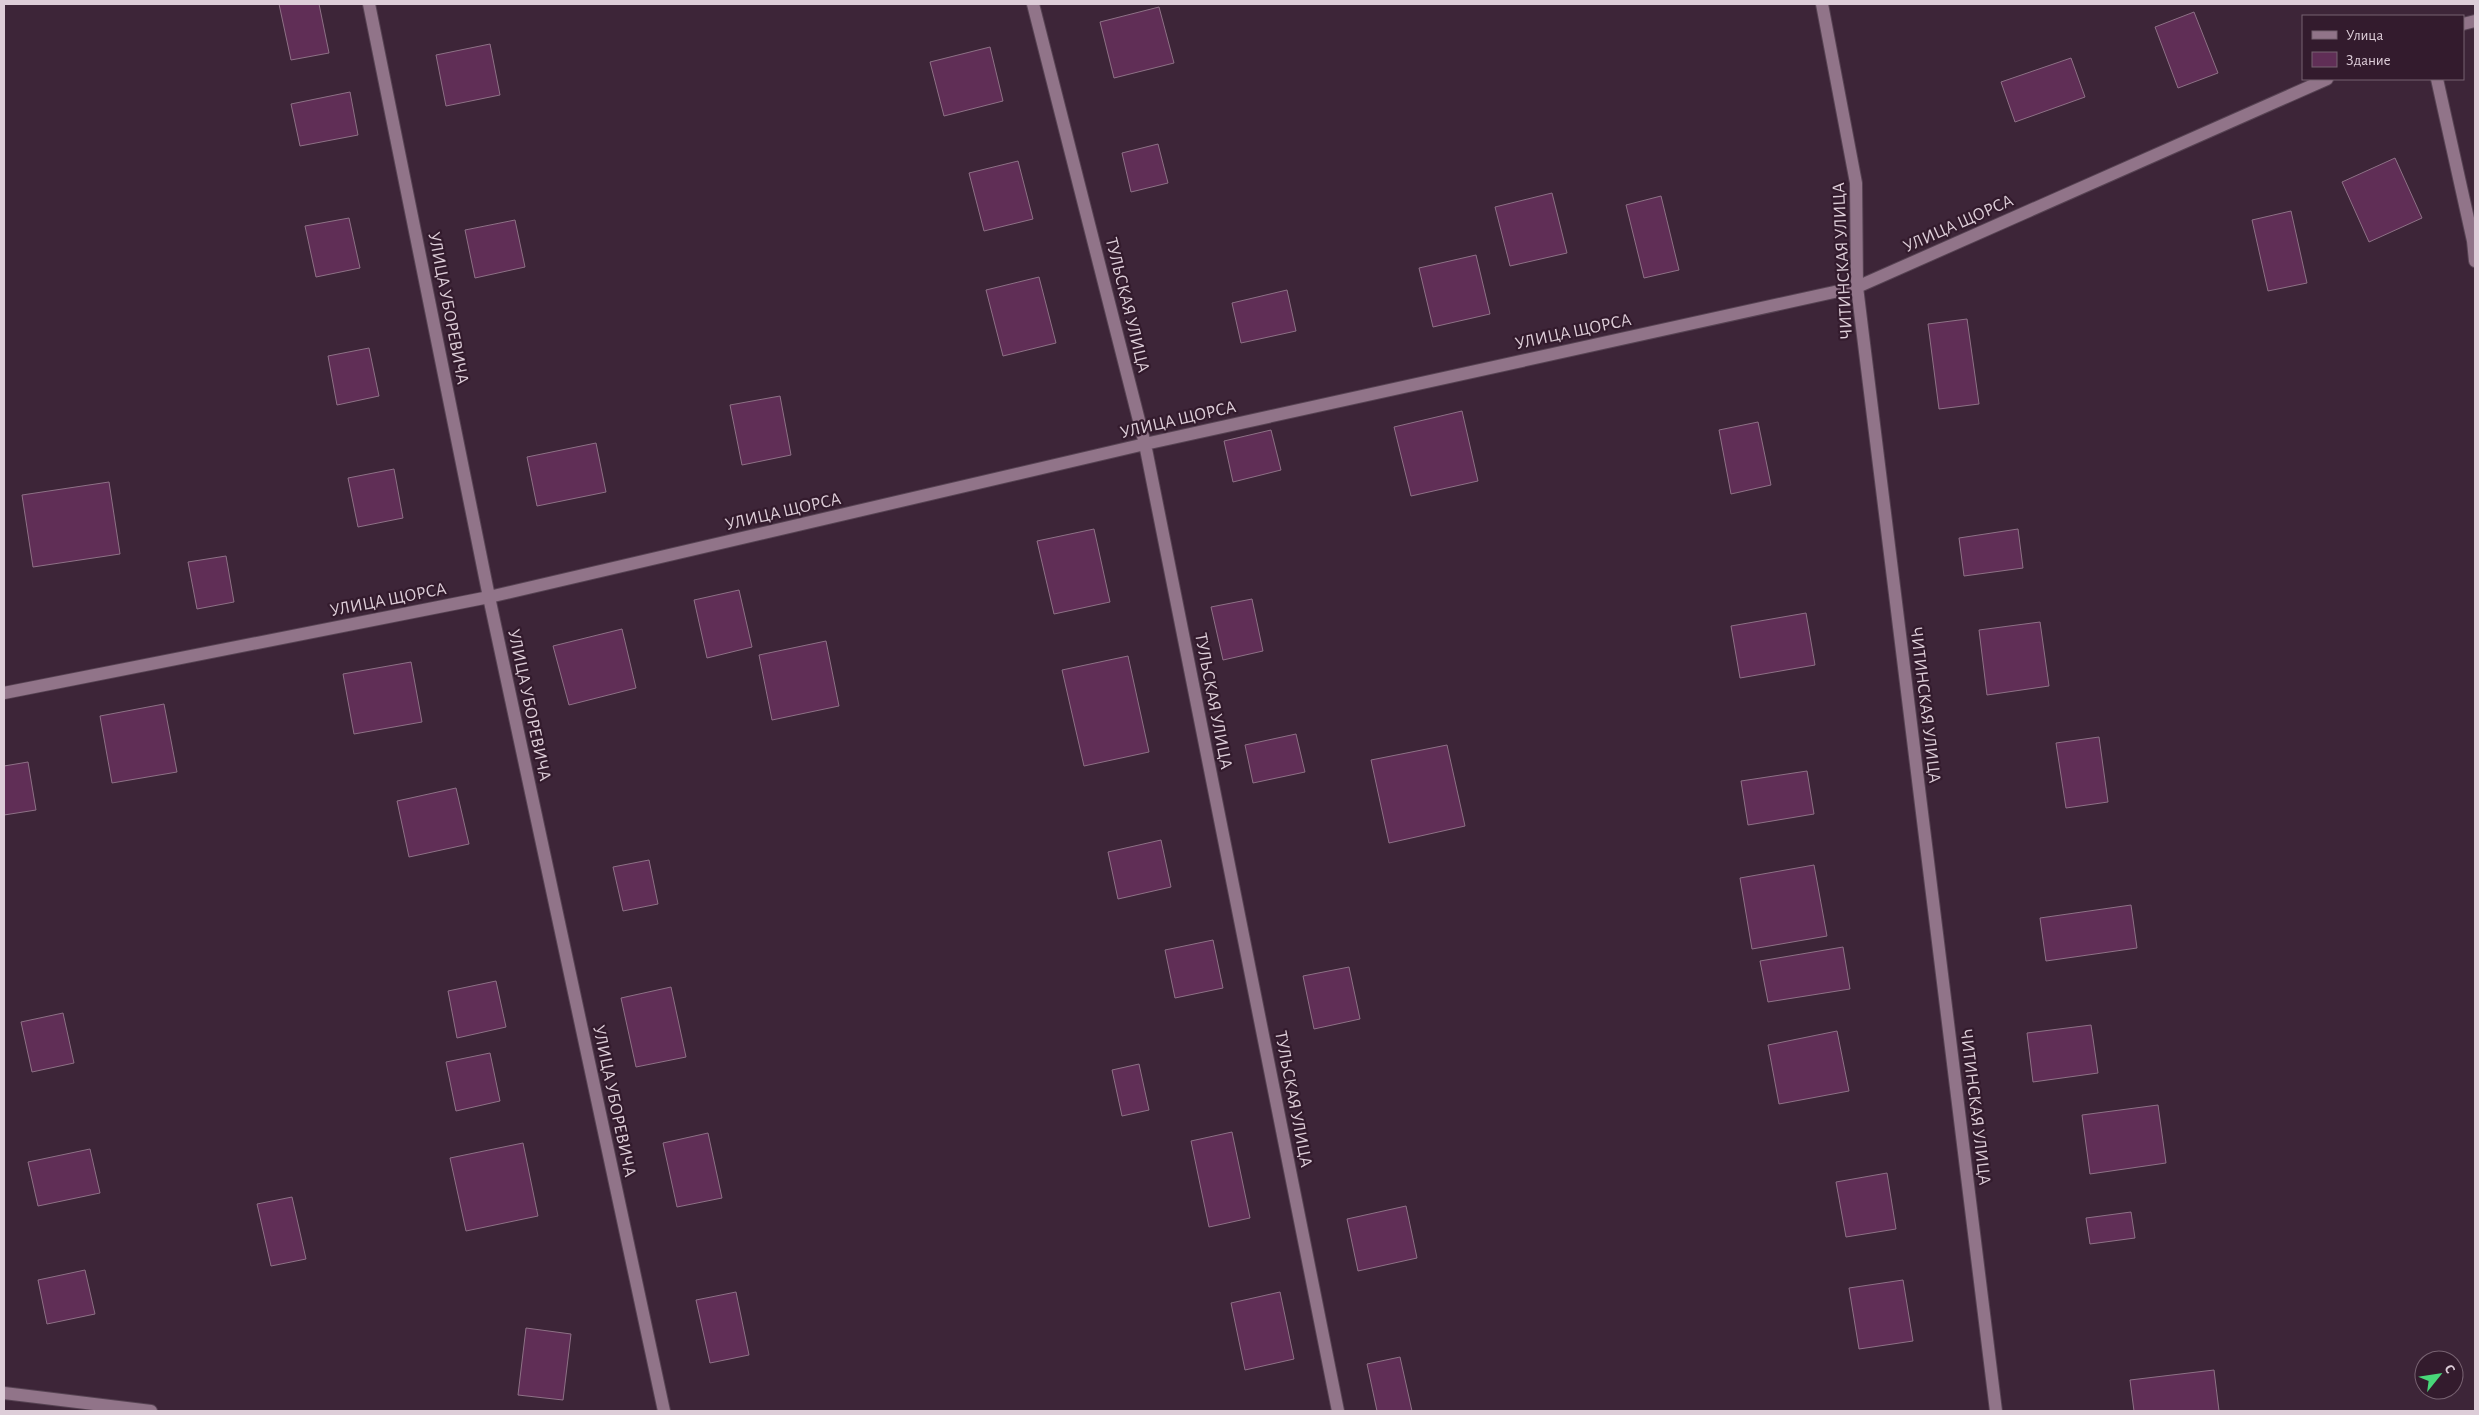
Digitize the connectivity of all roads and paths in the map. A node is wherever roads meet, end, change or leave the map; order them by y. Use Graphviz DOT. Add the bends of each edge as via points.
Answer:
graph roads {
  1 [pos="369,4"];
  2 [pos="1033,4"];
  3 [pos="1822,4"];
  4 [pos="2325,80"];
  5 [pos="2437,80"];
  6 [pos="2475,261"];
  7 [pos="1857,287"];
  8 [pos="1145,444"];
  9 [pos="490,597"];
  10 [pos="4,693"];
  11 [pos="4,1390"];
  12 [pos="151,1411"];
  13 [pos="664,1411"];
  14 [pos="1338,1411"];
  15 [pos="1996,1411"];
  1 -- 9 [label="street, УЛИЦА УБОРЕВИЧА"];
  2 -- 8 [label="street, ТУЛЬСКАЯ УЛИЦА"];
  3 -- 7 [label="street, ЧИТИНСКАЯ УЛИЦА" via="1856,183"];
  4 -- 7 [label="street, УЛИЦА ЩОРСА"];
  5 -- 6 [label="street"];
  7 -- 8 [label="street, УЛИЦА ЩОРСА"];
  7 -- 15 [label="street, ЧИТИНСКАЯ УЛИЦА"];
  8 -- 9 [label="street, УЛИЦА ЩОРСА"];
  8 -- 14 [label="street, ТУЛЬСКАЯ УЛИЦА"];
  9 -- 10 [label="street, УЛИЦА ЩОРСА"];
  9 -- 13 [label="street, УЛИЦА УБОРЕВИЧА"];
  11 -- 12 [label="street"];
}
